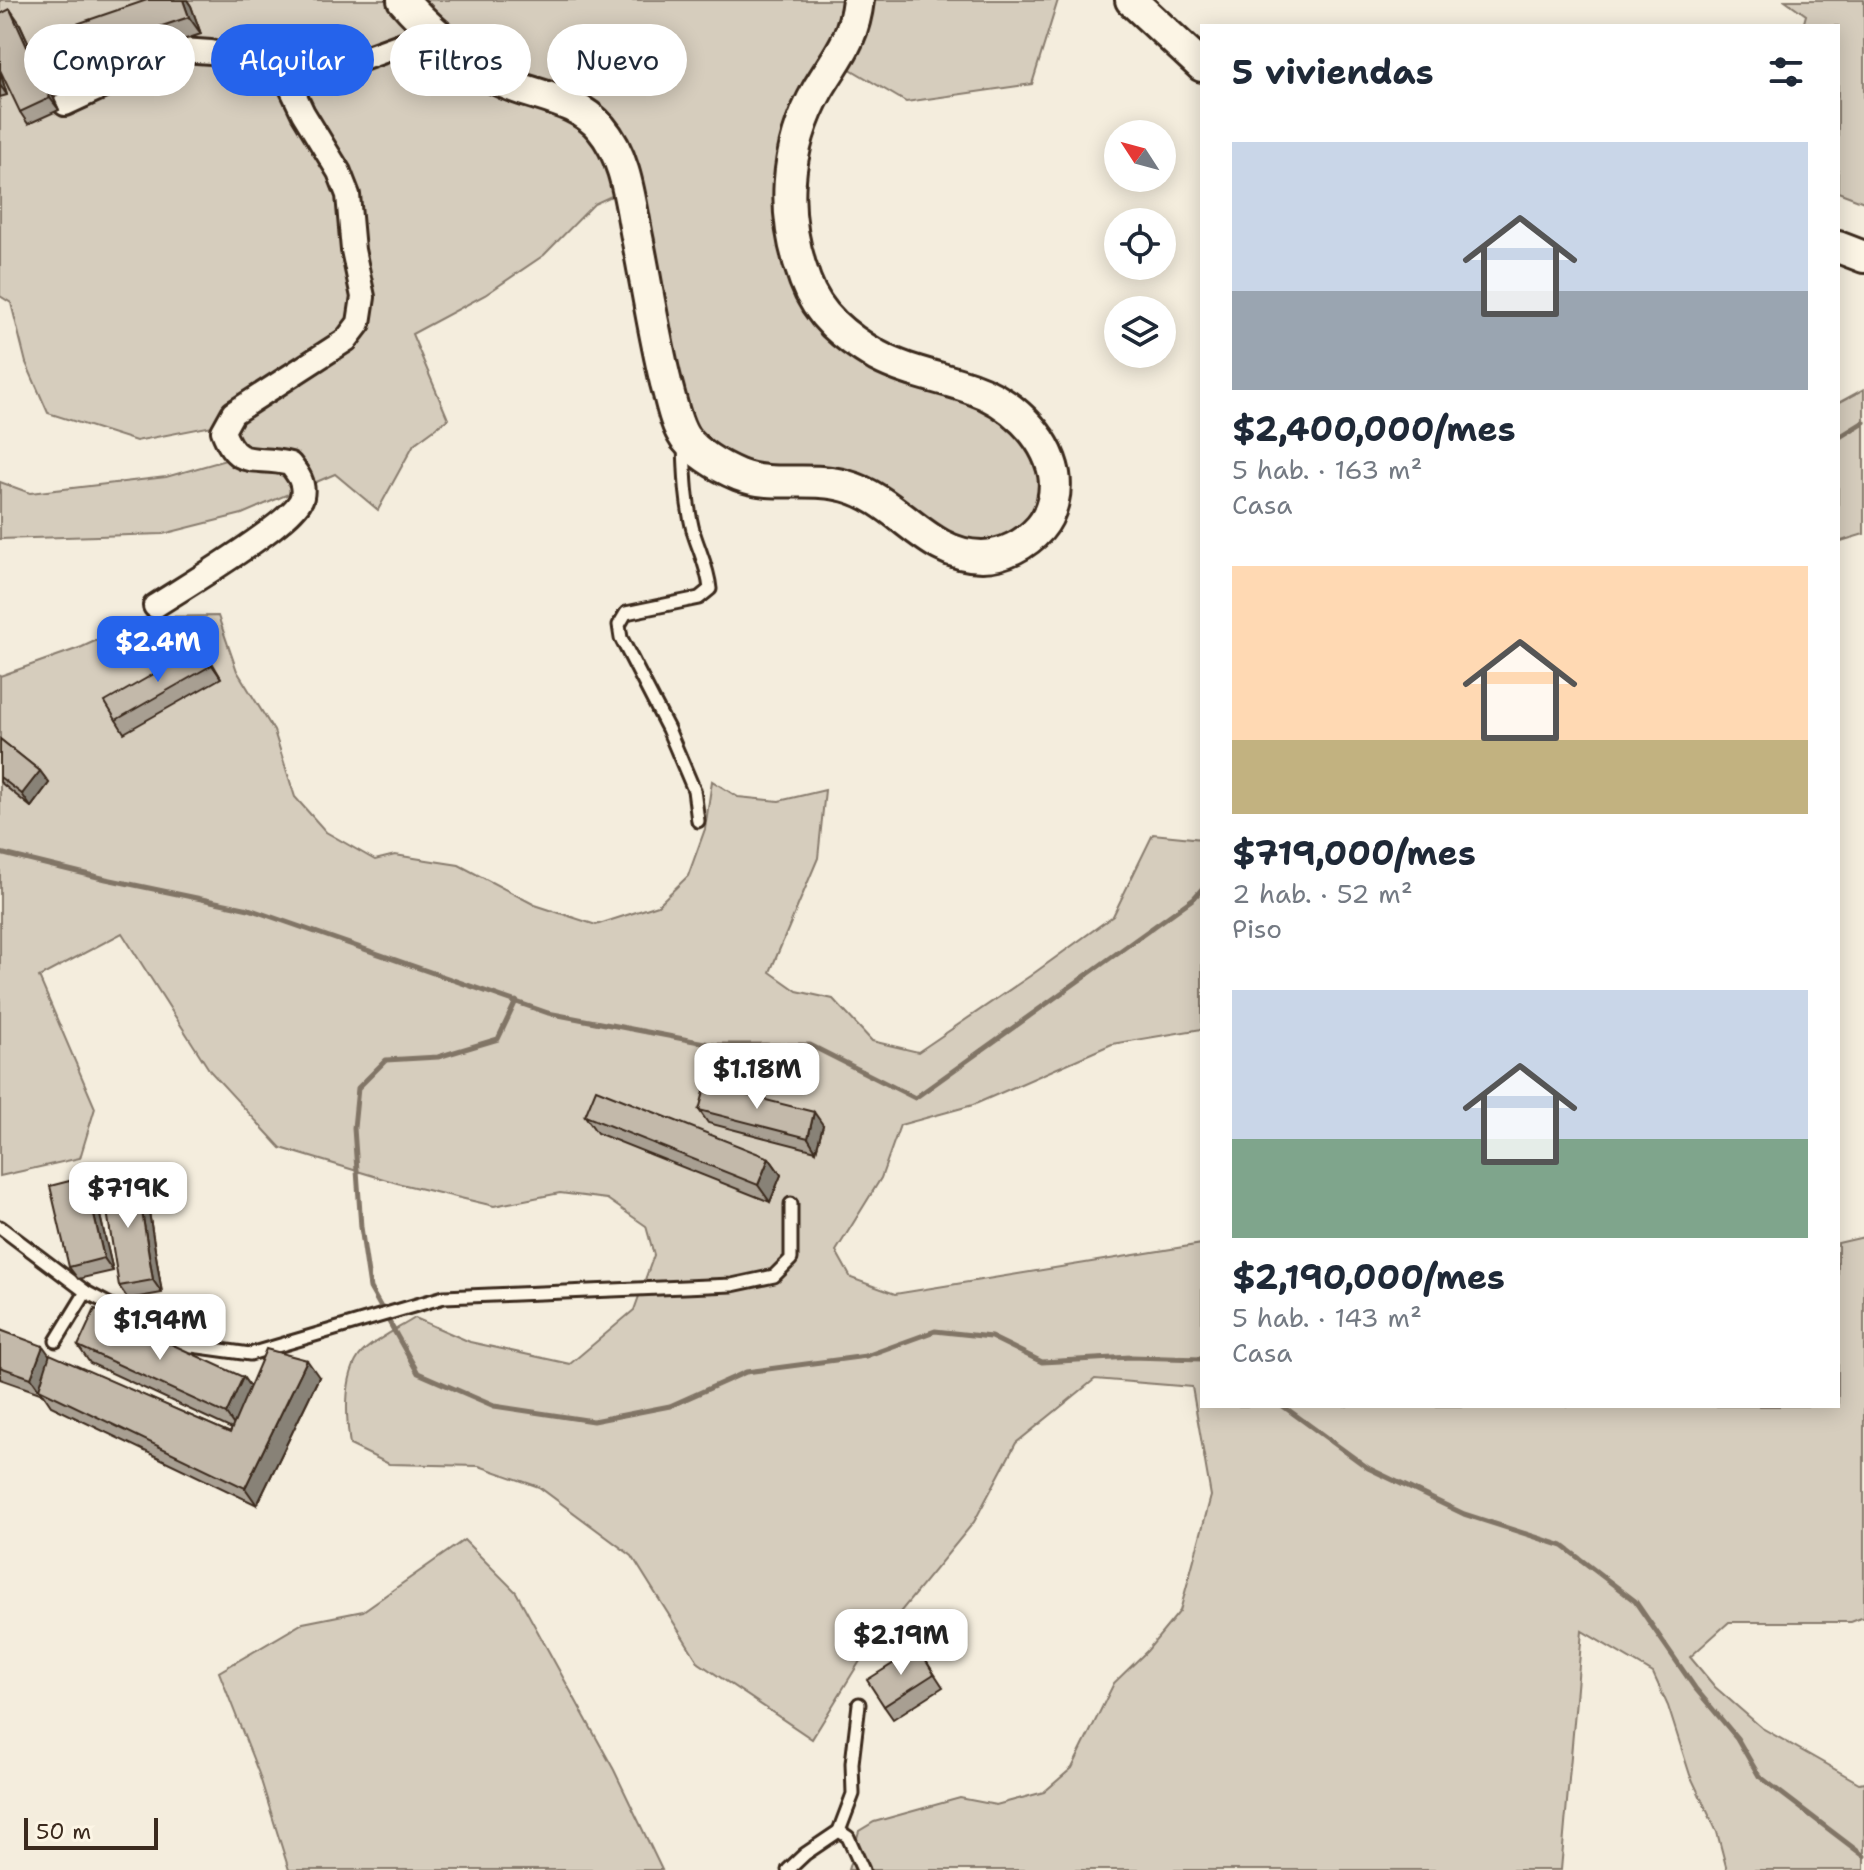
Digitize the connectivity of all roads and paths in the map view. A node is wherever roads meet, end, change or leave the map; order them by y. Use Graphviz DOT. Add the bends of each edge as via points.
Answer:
graph roads {
  1 [pos="403,0"];
  2 [pos="858,0"];
  3 [pos="1131,0"];
  4 [pos="426,24"];
  5 [pos="211,52"];
  6 [pos="1200,64"];
  7 [pos="531,92"];
  8 [pos="295,96"];
  9 [pos="65,104"];
  10 [pos="1840,248"];
  11 [pos="1864,257"];
  12 [pos="684,436"];
  13 [pos="155,606"];
  14 [pos="698,821"];
  15 [pos="791,1204"];
  16 [pos="0,1227"];
  17 [pos="86,1292"];
  18 [pos="56,1341"];
  19 [pos="859,1704"];
  20 [pos="839,1831"];
  21 [pos="788,1870"];
  22 [pos="863,1870"];
  1 -- 4 [label="street"];
  2 -- 12 [label="street" via="855,27 799,124 789,167 794,242 805,281 820,313 846,336 881,358 975,389 1027,424 1051,463 1053,504 1027,541 990,556 968,556 934,543 873,495 821,481 744,477 706,457"];
  3 -- 6 [label="street"];
  5 -- 9 [label="street" via="182,50"];
  7 -- 12 [label="street" via="581,111 616,150 663,370"];
  8 -- 13 [label="street" via="348,195 363,297 359,323 346,340 233,413 223,431 228,446 241,458 290,464 302,479 302,500 285,520"];
  10 -- 11 [label="street"];
  12 -- 14 [label="lane" via="685,489 710,589 699,598 626,613 619,625 694,790"];
  15 -- 17 [label="lane" via="791,1259 774,1276 732,1285 444,1297 250,1354 185,1345"];
  16 -- 17 [label="lane"];
  17 -- 18 [label="lane"];
  19 -- 20 [label="lane" via="853,1794"];
  20 -- 21 [label="lane"];
  20 -- 22 [label="lane" via="848,1837"];
}
